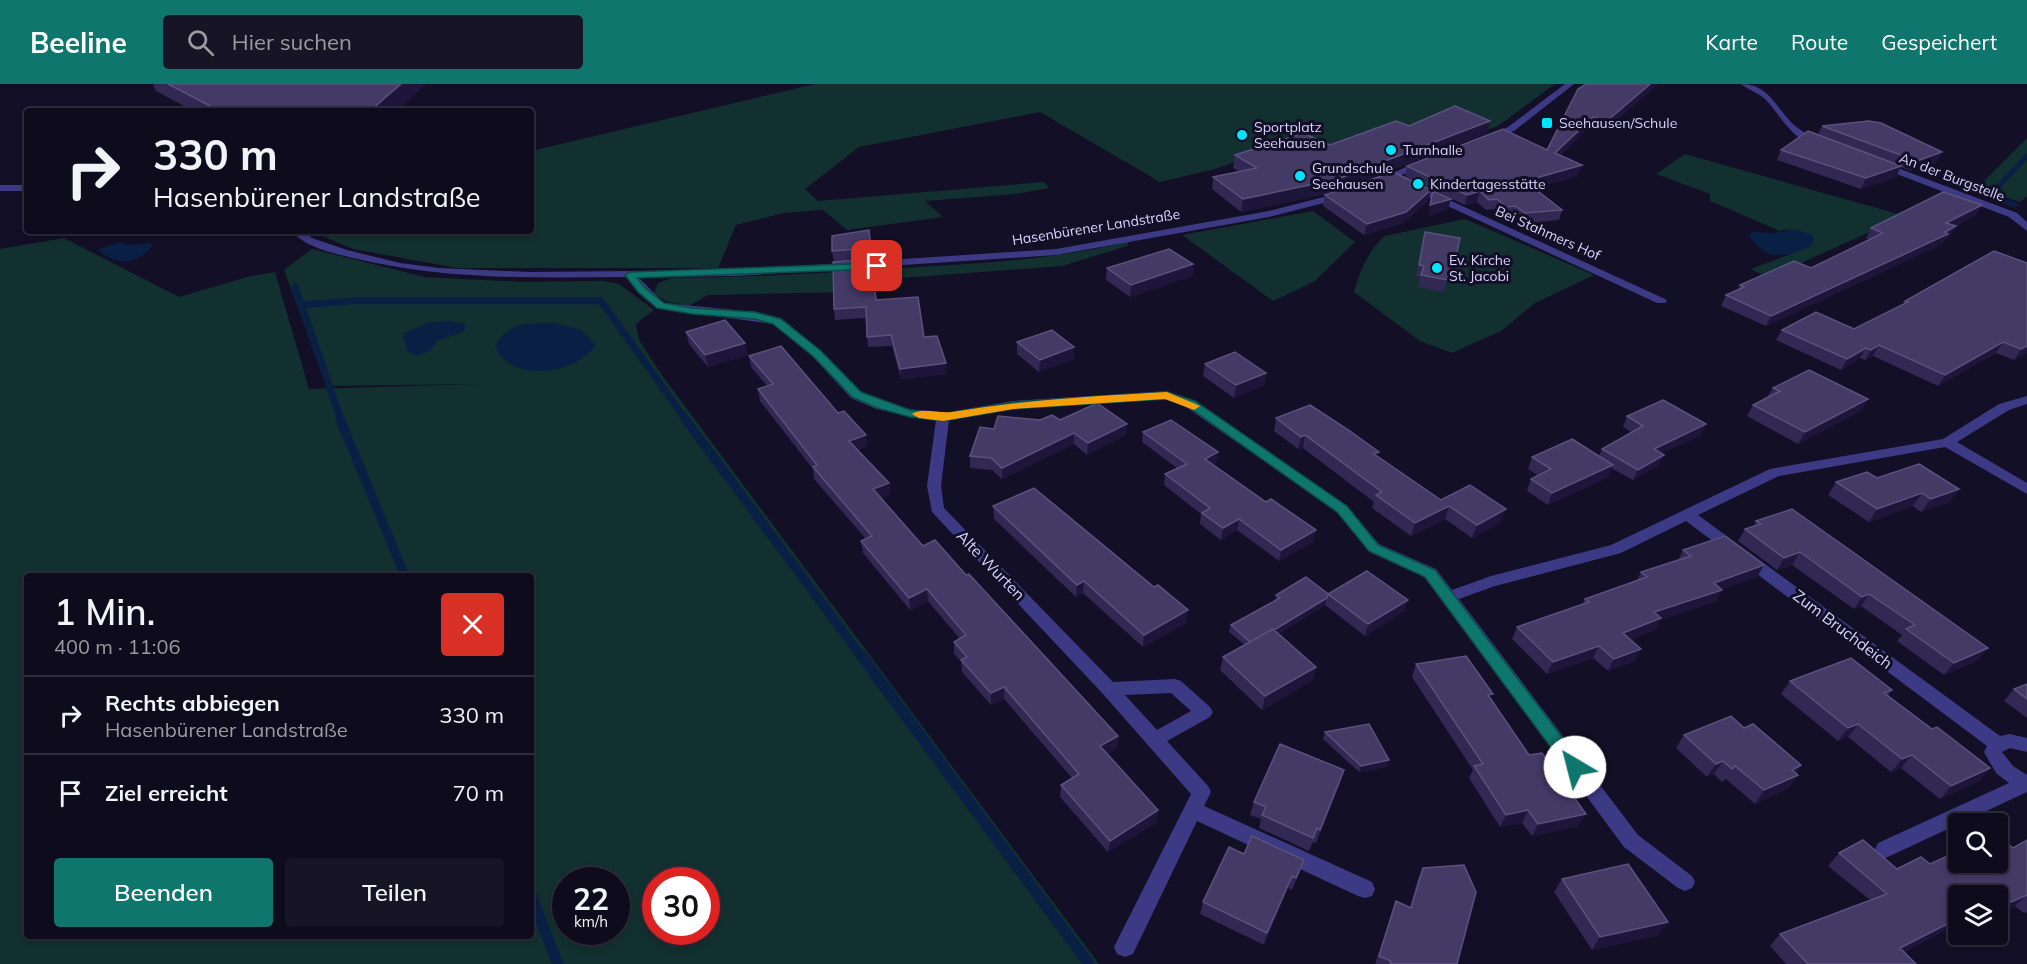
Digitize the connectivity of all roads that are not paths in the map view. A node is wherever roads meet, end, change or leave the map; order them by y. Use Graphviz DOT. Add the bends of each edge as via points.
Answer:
graph roads {
  1 [pos="1570,84"];
  2 [pos="1745,84"];
  3 [pos="1482,140"];
  4 [pos="1832,147"];
  5 [pos="1430,159"];
  6 [pos="1871,161"];
  7 [pos="1391,176"];
  8 [pos="0,188"];
  9 [pos="24,188"];
  10 [pos="2027,228"];
  11 [pos="301,234"];
  12 [pos="630,275"];
  13 [pos="1661,301"];
  14 [pos="2027,400"];
  15 [pos="943,417"];
  16 [pos="1947,442"];
  17 [pos="2027,489"];
  18 [pos="1688,515"];
  19 [pos="1449,597"];
  20 [pos="1110,688"];
  21 [pos="1154,740"];
  22 [pos="1997,744"];
  23 [pos="2027,745"];
  24 [pos="2027,784"];
  25 [pos="1193,810"];
  26 [pos="1885,849"];
  27 [pos="1685,882"];
  28 [pos="1365,889"];
  29 [pos="1125,947"];
  1 -- 3 [label="street" via="1511,129"];
  2 -- 4 [label="street" via="1767,96 1794,130"];
  5 -- 7 [label="street, Hasenbürener Landstraße"];
  6 -- 10 [label="street, An der Burgstelle" via="2013,215"];
  7 -- 12 [label="street, Hasenbürener Landstraße" via="1269,214 1056,252 736,273"];
  7 -- 13 [label="street, Bei Stahmers Hof"];
  8 -- 9 [label="street"];
  11 -- 12 [label="street, Hasenbürener Landstraße" via="343,252 400,266 481,274"];
  12 -- 15 [label="street" via="660,306 777,321 856,394 890,408"];
  14 -- 16 [label="street" via="2004,408"];
  15 -- 19 [label="street" via="1013,405 1167,395 1191,404 1342,509 1374,548 1430,573"];
  15 -- 20 [label="street, Alte Wurten" via="934,486 937,509"];
  16 -- 17 [label="street"];
  16 -- 18 [label="street" via="1774,472"];
  18 -- 19 [label="street" via="1616,549"];
  18 -- 22 [label="street, Zum Bruchdeich"];
  19 -- 27 [label="street" via="1631,841"];
  20 -- 21 [label="street, Alte Wurten"];
  20 -- 21 [label="street" via="1175,686 1204,712"];
  21 -- 25 [label="street, Alte Wurten" via="1201,792"];
  22 -- 23 [label="street" via="2010,741"];
  22 -- 24 [label="street" via="1993,752 1997,763"];
  24 -- 26 [label="street"];
  25 -- 28 [label="street"];
  25 -- 29 [label="street, Alte Wurten"];
}
